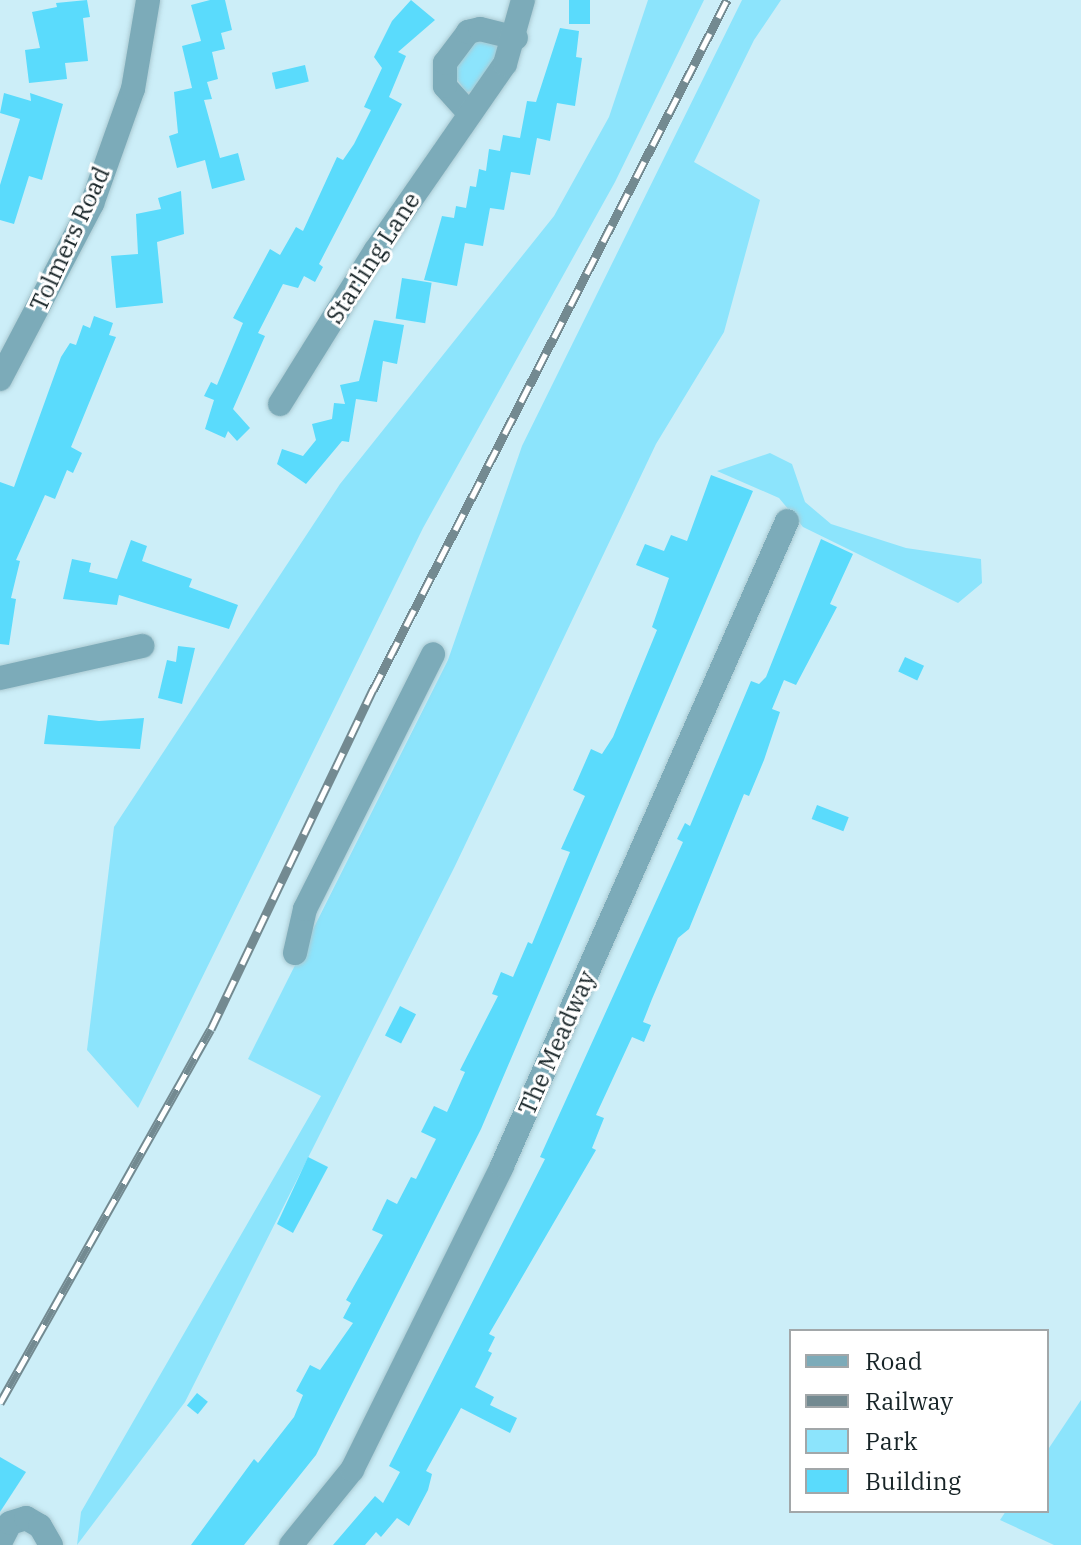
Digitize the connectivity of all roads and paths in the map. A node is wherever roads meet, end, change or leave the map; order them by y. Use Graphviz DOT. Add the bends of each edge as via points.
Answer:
graph roads {
  1 [pos="148,0"];
  2 [pos="523,0"];
  3 [pos="516,38"];
  4 [pos="469,113"];
  5 [pos="0,379"];
  6 [pos="280,404"];
  7 [pos="787,521"];
  8 [pos="142,646"];
  9 [pos="433,654"];
  10 [pos="0,678"];
  11 [pos="295,953"];
  12 [pos="0,1543"];
  13 [pos="51,1545"];
  14 [pos="291,1545"];
  1 -- 5 [label="street, Tolmers Road" via="133,89 92,204"];
  2 -- 3 [label="street, Starling Lane"];
  3 -- 4 [label="street, Starling Lane" via="505,64"];
  3 -- 4 [label="street" via="480,29 468,32 445,63 445,86"];
  4 -- 6 [label="street, Starling Lane"];
  7 -- 14 [label="street, The Meadway" via="502,1166 357,1461"];
  8 -- 10 [label="street"];
  9 -- 11 [label="street" via="305,909"];
  12 -- 13 [label="street" via="10,1523 26,1518 40,1526"];
}
